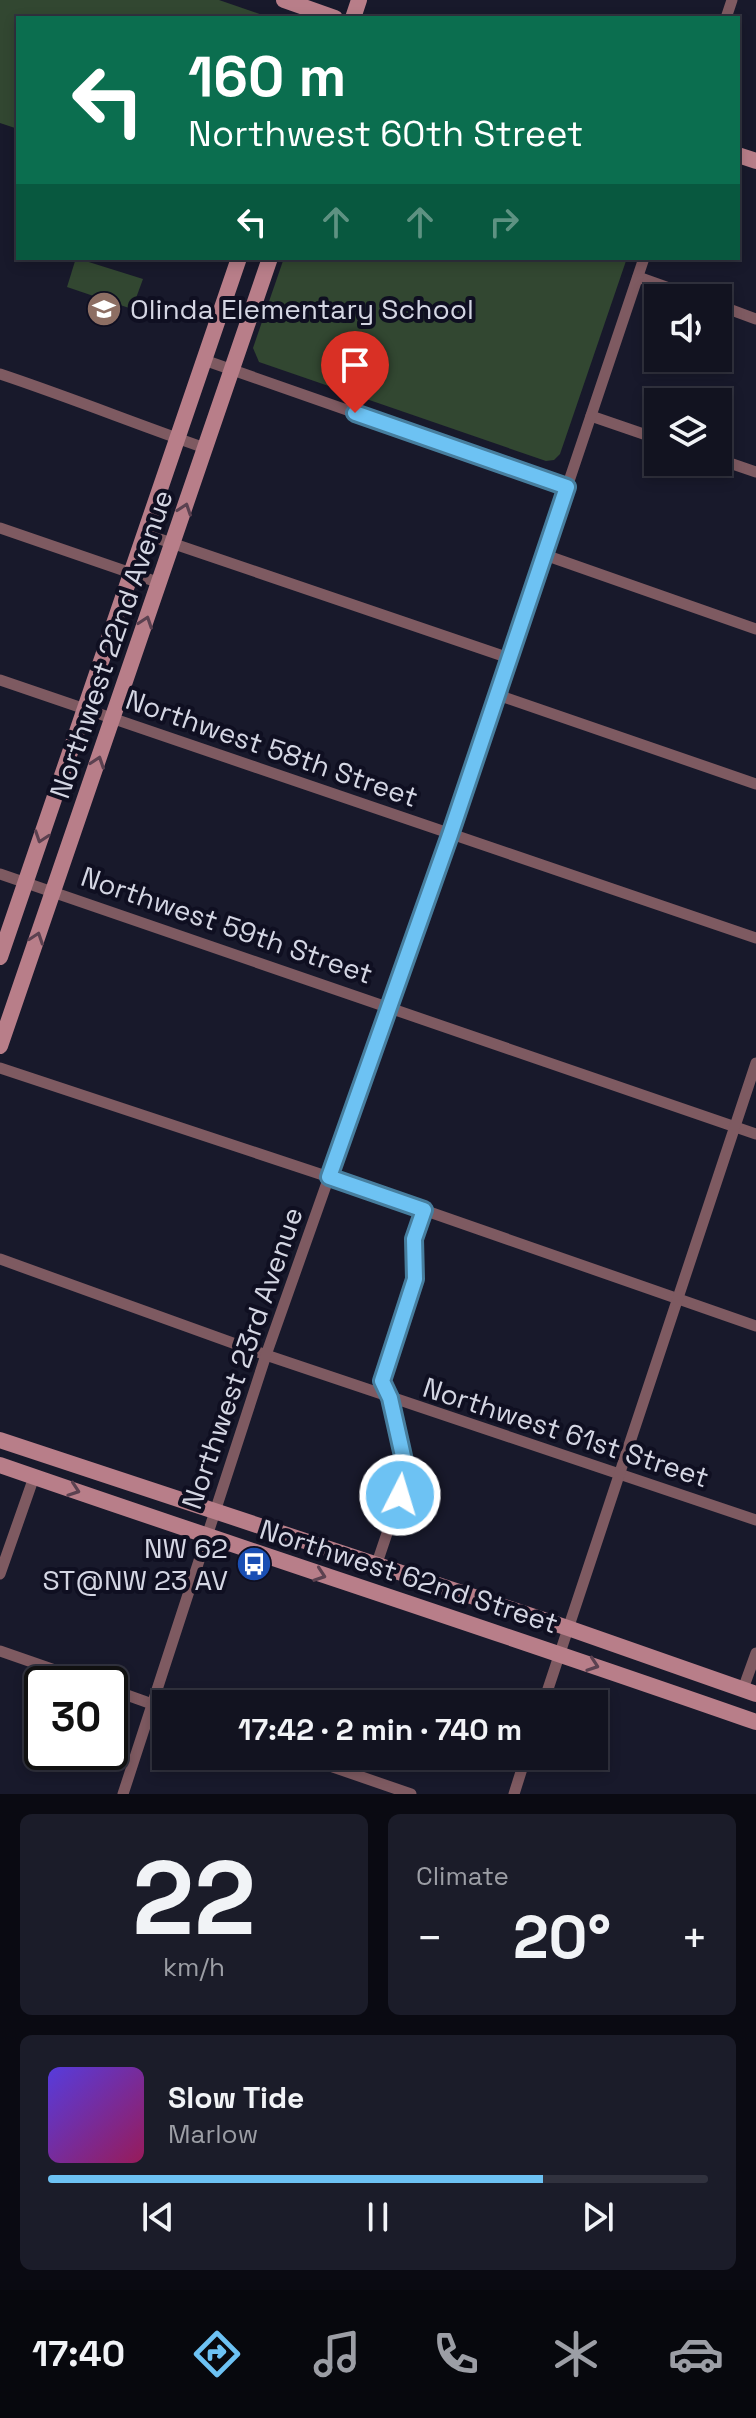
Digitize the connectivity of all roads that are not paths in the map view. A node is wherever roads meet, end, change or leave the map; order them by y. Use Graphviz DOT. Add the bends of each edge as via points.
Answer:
graph roads {
  1 [pos="284,0"];
  2 [pos="327,12"];
  3 [pos="238,260"];
  4 [pos="269,260"];
  5 [pos="643,260"];
  6 [pos="638,277"];
  7 [pos="658,284"];
  8 [pos="732,310"];
  9 [pos="756,319"];
  10 [pos="204,360"];
  11 [pos="232,370"];
  12 [pos="0,374"];
  13 [pos="591,416"];
  14 [pos="644,434"];
  15 [pos="177,439"];
  16 [pos="205,448"];
  17 [pos="732,464"];
  18 [pos="756,472"];
  19 [pos="567,487"];
  20 [pos="0,528"];
  21 [pos="145,534"];
  22 [pos="173,543"];
  23 [pos="545,555"];
  24 [pos="131,573"];
  25 [pos="160,583"];
  26 [pos="756,629"];
  27 [pos="509,658"];
  28 [pos="0,680"];
  29 [pos="498,695"];
  30 [pos="85,709"];
  31 [pos="113,718"];
  32 [pos="756,784"];
  33 [pos="450,835"];
  34 [pos="0,874"];
  35 [pos="26,882"];
  36 [pos="54,891"];
  37 [pos="756,938"];
  38 [pos="0,957"];
  39 [pos="388,1006"];
  40 [pos="0,1046"];
  41 [pos="756,1063"];
  42 [pos="0,1068"];
  43 [pos="735,1127"];
  44 [pos="756,1134"];
  45 [pos="329,1177"];
  46 [pos="424,1210"];
  47 [pos="0,1259"];
  48 [pos="678,1298"];
  49 [pos="756,1326"];
  50 [pos="266,1355"];
  51 [pos="390,1398"];
  52 [pos="0,1440"];
  53 [pos="0,1465"];
  54 [pos="621,1474"];
  55 [pos="34,1477"];
  56 [pos="216,1512"];
  57 [pos="756,1520"];
  58 [pos="207,1536"];
  59 [pos="376,1566"];
  60 [pos="0,1574"];
  61 [pos="568,1628"];
  62 [pos="0,1651"];
  63 [pos="560,1653"];
  64 [pos="756,1653"];
  65 [pos="43,1666"];
  66 [pos="157,1690"];
  67 [pos="548,1690"];
  68 [pos="750,1692"];
  69 [pos="128,1695"];
  70 [pos="152,1704"];
  71 [pos="756,1722"];
  72 [pos="342,1770"];
  73 [pos="522,1770"];
  74 [pos="123,1794"];
  75 [pos="411,1794"];
  76 [pos="514,1794"];
  1 -- 2 [label="main road"];
  3 -- 10 [label="main road, Northwest 22nd Avenue"];
  4 -- 11 [label="main road, Northwest 22nd Avenue"];
  5 -- 6 [label="street, Northwest 23rd Avenue"];
  6 -- 7 [label="street"];
  6 -- 13 [label="street, Northwest 23rd Avenue"];
  8 -- 9 [label="street"];
  10 -- 11 [label="street"];
  10 -- 15 [label="main road, Northwest 22nd Avenue"];
  11 -- 16 [label="main road, Northwest 22nd Avenue"];
  11 -- 19 [label="street"];
  12 -- 15 [label="street"];
  13 -- 14 [label="street"];
  13 -- 19 [label="street, Northwest 23rd Avenue"];
  15 -- 16 [label="street"];
  15 -- 21 [label="main road, Northwest 22nd Avenue"];
  22 -- 16 [label="main road, Northwest 22nd Avenue, one-way"];
  17 -- 18 [label="street"];
  19 -- 23 [label="street, Northwest 23rd Avenue"];
  20 -- 24 [label="street"];
  21 -- 22 [label="street"];
  21 -- 24 [label="main road, Northwest 22nd Avenue"];
  22 -- 25 [label="main road, Northwest 22nd Avenue"];
  22 -- 27 [label="street"];
  23 -- 26 [label="street"];
  23 -- 27 [label="street, Northwest 23rd Avenue"];
  24 -- 25 [label="street"];
  24 -- 30 [label="main road, Northwest 22nd Avenue"];
  31 -- 25 [label="main road, Northwest 22nd Avenue, one-way"];
  27 -- 29 [label="street, Northwest 23rd Avenue"];
  28 -- 30 [label="street, Northwest 58th Street"];
  29 -- 32 [label="street"];
  29 -- 33 [label="street, Northwest 23rd Avenue"];
  30 -- 31 [label="street, Northwest 58th Street"];
  30 -- 35 [label="main road, Northwest 22nd Avenue, one-way"];
  31 -- 33 [label="street, Northwest 58th Street"];
  36 -- 31 [label="main road, Northwest 22nd Avenue, one-way"];
  33 -- 37 [label="street, Northwest 58th Street"];
  33 -- 39 [label="street, Northwest 23rd Avenue"];
  34 -- 35 [label="street, Northwest 59th Street"];
  35 -- 36 [label="street, Northwest 59th Street"];
  35 -- 38 [label="main road, Northwest 22nd Avenue"];
  36 -- 39 [label="street, Northwest 59th Street"];
  40 -- 36 [label="main road, Northwest 22nd Avenue, one-way"];
  39 -- 43 [label="street, Northwest 59th Street"];
  39 -- 45 [label="street, Northwest 23rd Avenue"];
  41 -- 43 [label="street"];
  42 -- 45 [label="street"];
  43 -- 44 [label="street, Northwest 59th Street"];
  43 -- 48 [label="street"];
  45 -- 46 [label="street"];
  45 -- 50 [label="street, Northwest 23rd Avenue"];
  46 -- 48 [label="street"];
  46 -- 51 [label="street" via="414,1239 415,1279 382,1381"];
  47 -- 50 [label="street, Northwest 61st Street"];
  48 -- 49 [label="street"];
  48 -- 54 [label="street"];
  50 -- 51 [label="street, Northwest 61st Street"];
  50 -- 56 [label="street, Northwest 23rd Avenue"];
  51 -- 54 [label="street, Northwest 61st Street"];
  51 -- 59 [label="street" via="407,1474"];
  52 -- 56 [label="main road, Northwest 62nd Street"];
  53 -- 55 [label="main road, Northwest 62nd Street"];
  54 -- 57 [label="street, Northwest 61st Street"];
  54 -- 61 [label="street"];
  55 -- 58 [label="main road, Northwest 62nd Street, one-way"];
  55 -- 60 [label="street"];
  56 -- 58 [label="street, Northwest 23rd Avenue"];
  56 -- 59 [label="main road, Northwest 62nd Street"];
  58 -- 63 [label="main road, Northwest 62nd Street, one-way"];
  58 -- 66 [label="street, Northwest 23rd Avenue"];
  59 -- 61 [label="main road, Northwest 62nd Street"];
  61 -- 63 [label="street"];
  61 -- 68 [label="main road, Northwest 62nd Street"];
  62 -- 65 [label="street"];
  63 -- 67 [label="street"];
  63 -- 71 [label="main road, Northwest 62nd Street, one-way"];
  64 -- 68 [label="street"];
  69 -- 70 [label="street"];
  70 -- 74 [label="street, Northwest 23rd Avenue"];
  72 -- 75 [label="street"];
  73 -- 76 [label="street"];
}
